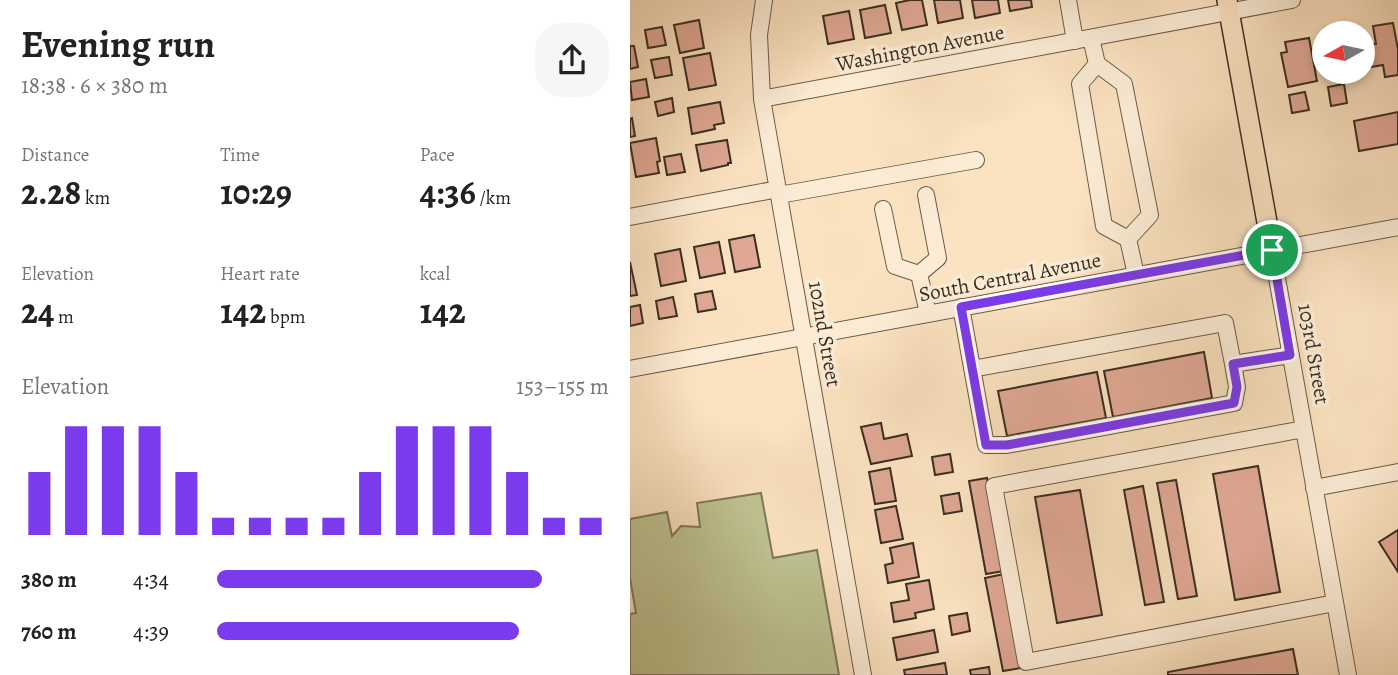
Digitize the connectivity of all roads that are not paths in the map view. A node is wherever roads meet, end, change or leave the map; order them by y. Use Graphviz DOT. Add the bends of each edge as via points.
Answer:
graph roads {
  1 [pos="764,0"];
  2 [pos="1068,0"];
  3 [pos="1292,0"];
  4 [pos="1228,6"];
  5 [pos="1083,39"];
  6 [pos="1097,64"];
  7 [pos="762,99"];
  8 [pos="976,160"];
  9 [pos="778,192"];
  10 [pos="926,195"];
  11 [pos="883,209"];
  12 [pos="630,217"];
  13 [pos="1398,227"];
  14 [pos="1128,239"];
  15 [pos="1272,250"];
  16 [pos="919,274"];
  17 [pos="1136,275"];
  18 [pos="961,307"];
  19 [pos="928,313"];
  20 [pos="804,336"];
  21 [pos="1290,355"];
  22 [pos="1233,364"];
  23 [pos="630,369"];
  24 [pos="972,369"];
  25 [pos="1304,429"];
  26 [pos="1398,472"];
  27 [pos="1314,488"];
  28 [pos="1335,603"];
  29 [pos="863,675"];
  30 [pos="1348,675"];
  1 -- 7 [label="street, 102nd Street" via="759,35"];
  2 -- 5 [label="street"];
  3 -- 4 [label="street, Washington Avenue"];
  4 -- 5 [label="street, Washington Avenue"];
  4 -- 15 [label="main road, 103rd Street"];
  5 -- 6 [label="street"];
  5 -- 7 [label="street, Washington Avenue"];
  6 -- 14 [label="street" via="1080,84 1104,226"];
  6 -- 14 [label="street" via="1124,84 1150,215"];
  7 -- 9 [label="street, 102nd Street"];
  8 -- 9 [label="street"];
  9 -- 12 [label="street"];
  9 -- 20 [label="street, 102nd Street"];
  10 -- 16 [label="street" via="939,258"];
  11 -- 16 [label="street" via="895,266"];
  13 -- 15 [label="street, South Central Avenue"];
  14 -- 17 [label="street"];
  15 -- 17 [label="street, South Central Avenue"];
  15 -- 21 [label="street, 103rd Street"];
  16 -- 19 [label="street"];
  17 -- 18 [label="street, South Central Avenue"];
  18 -- 19 [label="street, South Central Avenue"];
  18 -- 24 [label="street"];
  19 -- 20 [label="street, South Central Avenue"];
  20 -- 23 [label="street, South Central Avenue"];
  20 -- 29 [label="street, 102nd Street"];
  21 -- 22 [label="street"];
  21 -- 25 [label="street, 103rd Street"];
  22 -- 24 [label="street" via="1225,323"];
  22 -- 24 [label="street" via="1234,403 1007,445 986,445"];
  25 -- 27 [label="street, 103rd Street"];
  25 -- 28 [label="street" via="994,486 1026,662"];
  26 -- 27 [label="street"];
  27 -- 28 [label="street, 103rd Street"];
  28 -- 30 [label="street, 103rd Street"];
}
